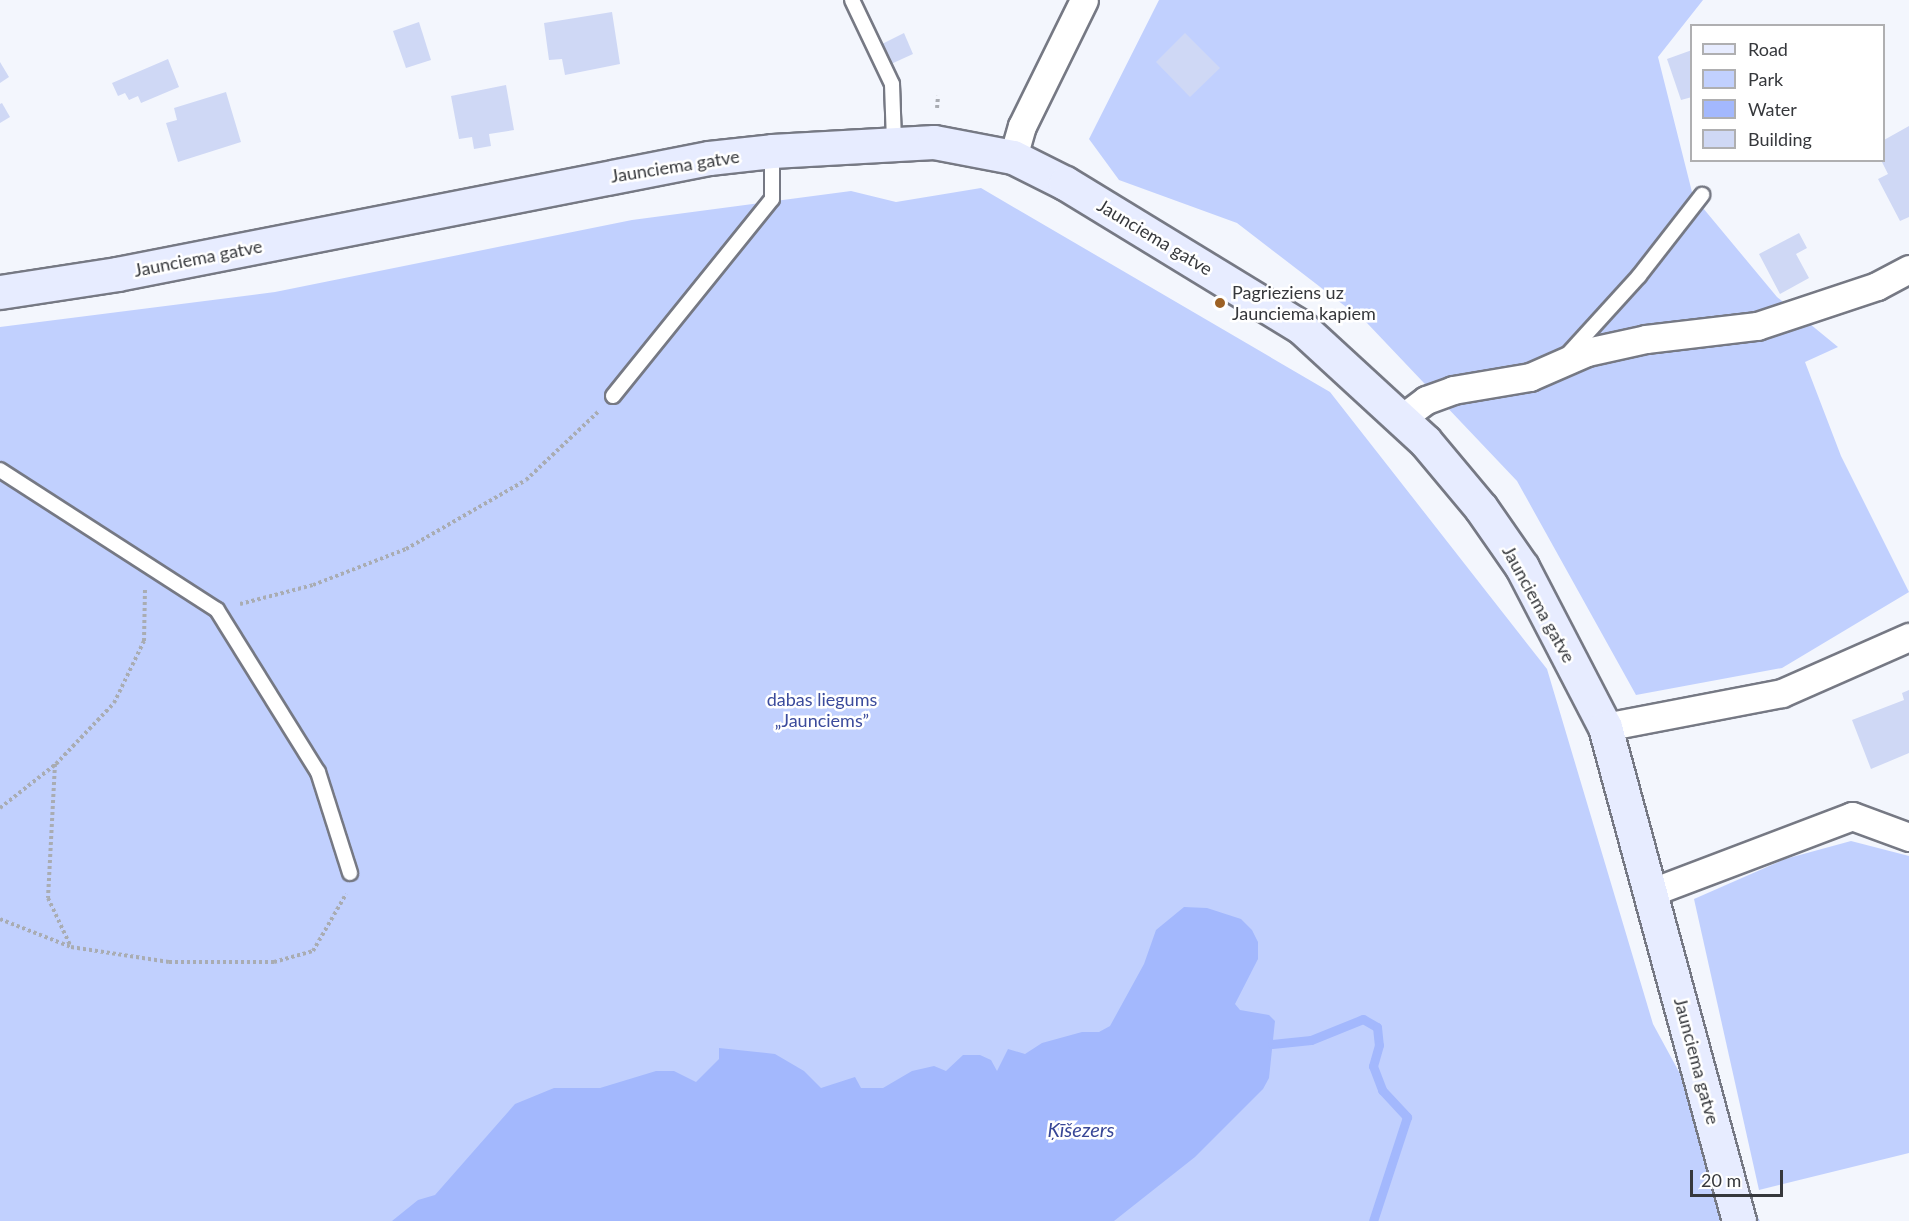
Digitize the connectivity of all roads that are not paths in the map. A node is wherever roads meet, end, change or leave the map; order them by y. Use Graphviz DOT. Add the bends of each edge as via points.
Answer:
graph roads {
  1 [pos="852,0"];
  2 [pos="1084,0"];
  3 [pos="894,142"];
  4 [pos="772,151"];
  5 [pos="1013,157"];
  6 [pos="1702,195"];
  7 [pos="1909,269"];
  8 [pos="0,292"];
  9 [pos="1562,361"];
  10 [pos="613,396"];
  11 [pos="1402,417"];
  12 [pos="0,470"];
  13 [pos="1909,637"];
  14 [pos="1605,726"];
  15 [pos="1909,837"];
  16 [pos="350,873"];
  17 [pos="1652,892"];
  18 [pos="1739,1221"];
  1 -- 3 [label="lane" via="892,84"];
  2 -- 5 [label="street" via="1022,126"];
  3 -- 4 [label="main road, Jaunciema gatve"];
  3 -- 5 [label="main road, Jaunciema gatve" via="934,142"];
  4 -- 8 [label="main road, Jaunciema gatve" via="709,158 117,274"];
  4 -- 10 [label="lane" via="772,199"];
  5 -- 11 [label="main road, Jaunciema gatve" via="1123,218 1301,327"];
  6 -- 9 [label="lane" via="1639,276"];
  7 -- 9 [label="street" via="1877,286 1757,326 1646,339"];
  9 -- 11 [label="street" via="1530,377 1453,390 1426,400"];
  11 -- 14 [label="main road, Jaunciema gatve" via="1481,508 1522,567"];
  12 -- 16 [label="lane" via="217,610 318,772"];
  13 -- 14 [label="street" via="1782,693"];
  14 -- 17 [label="main road, Jaunciema gatve"];
  15 -- 17 [label="street" via="1852,816"];
  17 -- 18 [label="main road, Jaunciema gatve"];
}
